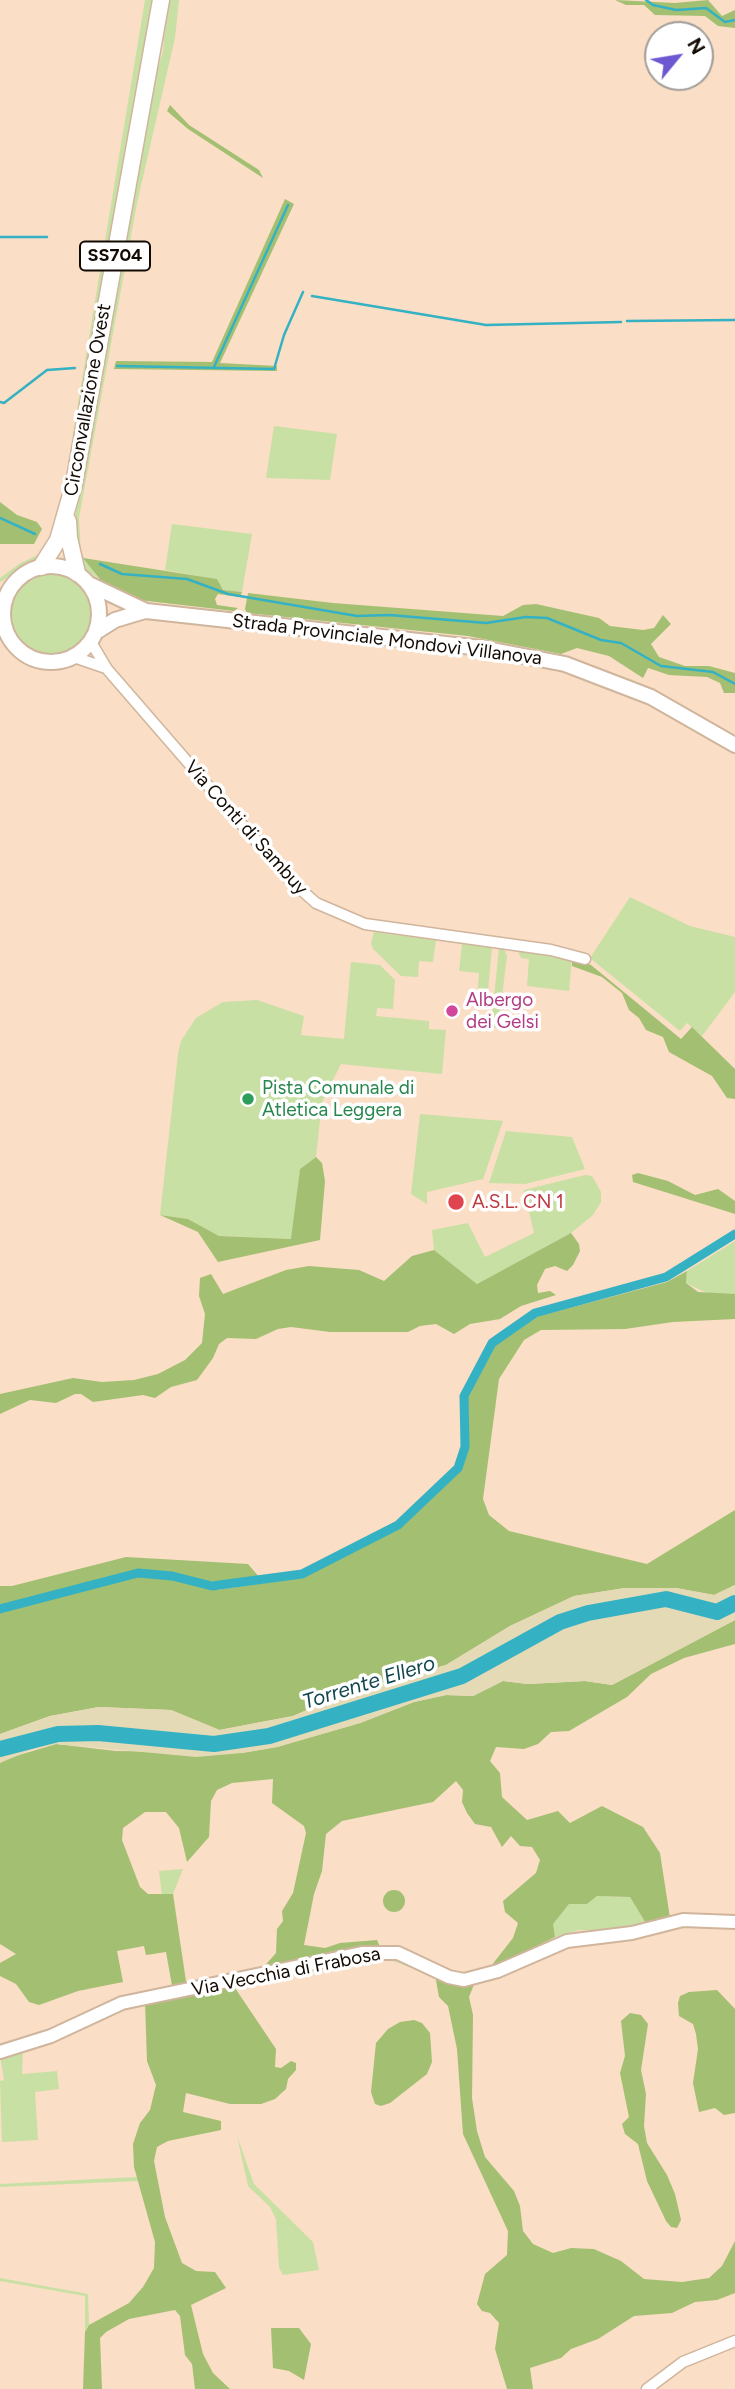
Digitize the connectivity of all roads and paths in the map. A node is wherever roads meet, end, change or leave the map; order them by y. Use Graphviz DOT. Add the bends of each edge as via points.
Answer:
graph roads {
  1 [pos="161,0"];
  2 [pos="68,511"];
  3 [pos="41,567"];
  4 [pos="83,578"];
  5 [pos="17,579"];
  6 [pos="0,587"];
  7 [pos="146,611"];
  8 [pos="2,619"];
  9 [pos="93,637"];
  10 [pos="74,657"];
  11 [pos="107,669"];
  12 [pos="735,746"];
  13 [pos="585,959"];
  14 [pos="735,1922"];
  15 [pos="0,2052"];
  16 [pos="735,2341"];
  17 [pos="647,2389"];
  1 -- 2 [label="highway, Circonvallazione Ovest / SS704"];
  2 -- 3 [label="highway, SS704" via="58,540"];
  2 -- 4 [label="highway, SS704" via="69,538"];
  3 -- 4 [label="main road" via="63,567"];
  3 -- 5 [label="main road"];
  4 -- 7 [label="main road, Strada Provinciale Mondovì Villanova"];
  4 -- 9 [label="main road" via="99,605"];
  5 -- 6 [label="main road"];
  5 -- 8 [label="main road" via="5,601"];
  7 -- 9 [label="main road, Strada Provinciale Mondovì Villanova" via="115,620"];
  7 -- 12 [label="main road, Strada Provinciale Mondovì Villanova" via="482,648 554,662 641,693"];
  8 -- 10 [label="main road" via="15,646 28,656 56,662"];
  9 -- 10 [label="main road"];
  9 -- 11 [label="street, Via Conti di Sambuy"];
  10 -- 11 [label="street, Via Conti di Sambuy"];
  11 -- 13 [label="street, Via Conti di Sambuy" via="289,879 316,903 365,924 551,950"];
  14 -- 15 [label="street, Via Vecchia di Frabosa" via="684,1920 632,1933 567,1941 464,1980 398,1953 362,1953 113,2005 51,2036"];
  16 -- 17 [label="street" via="683,2362"];
}
